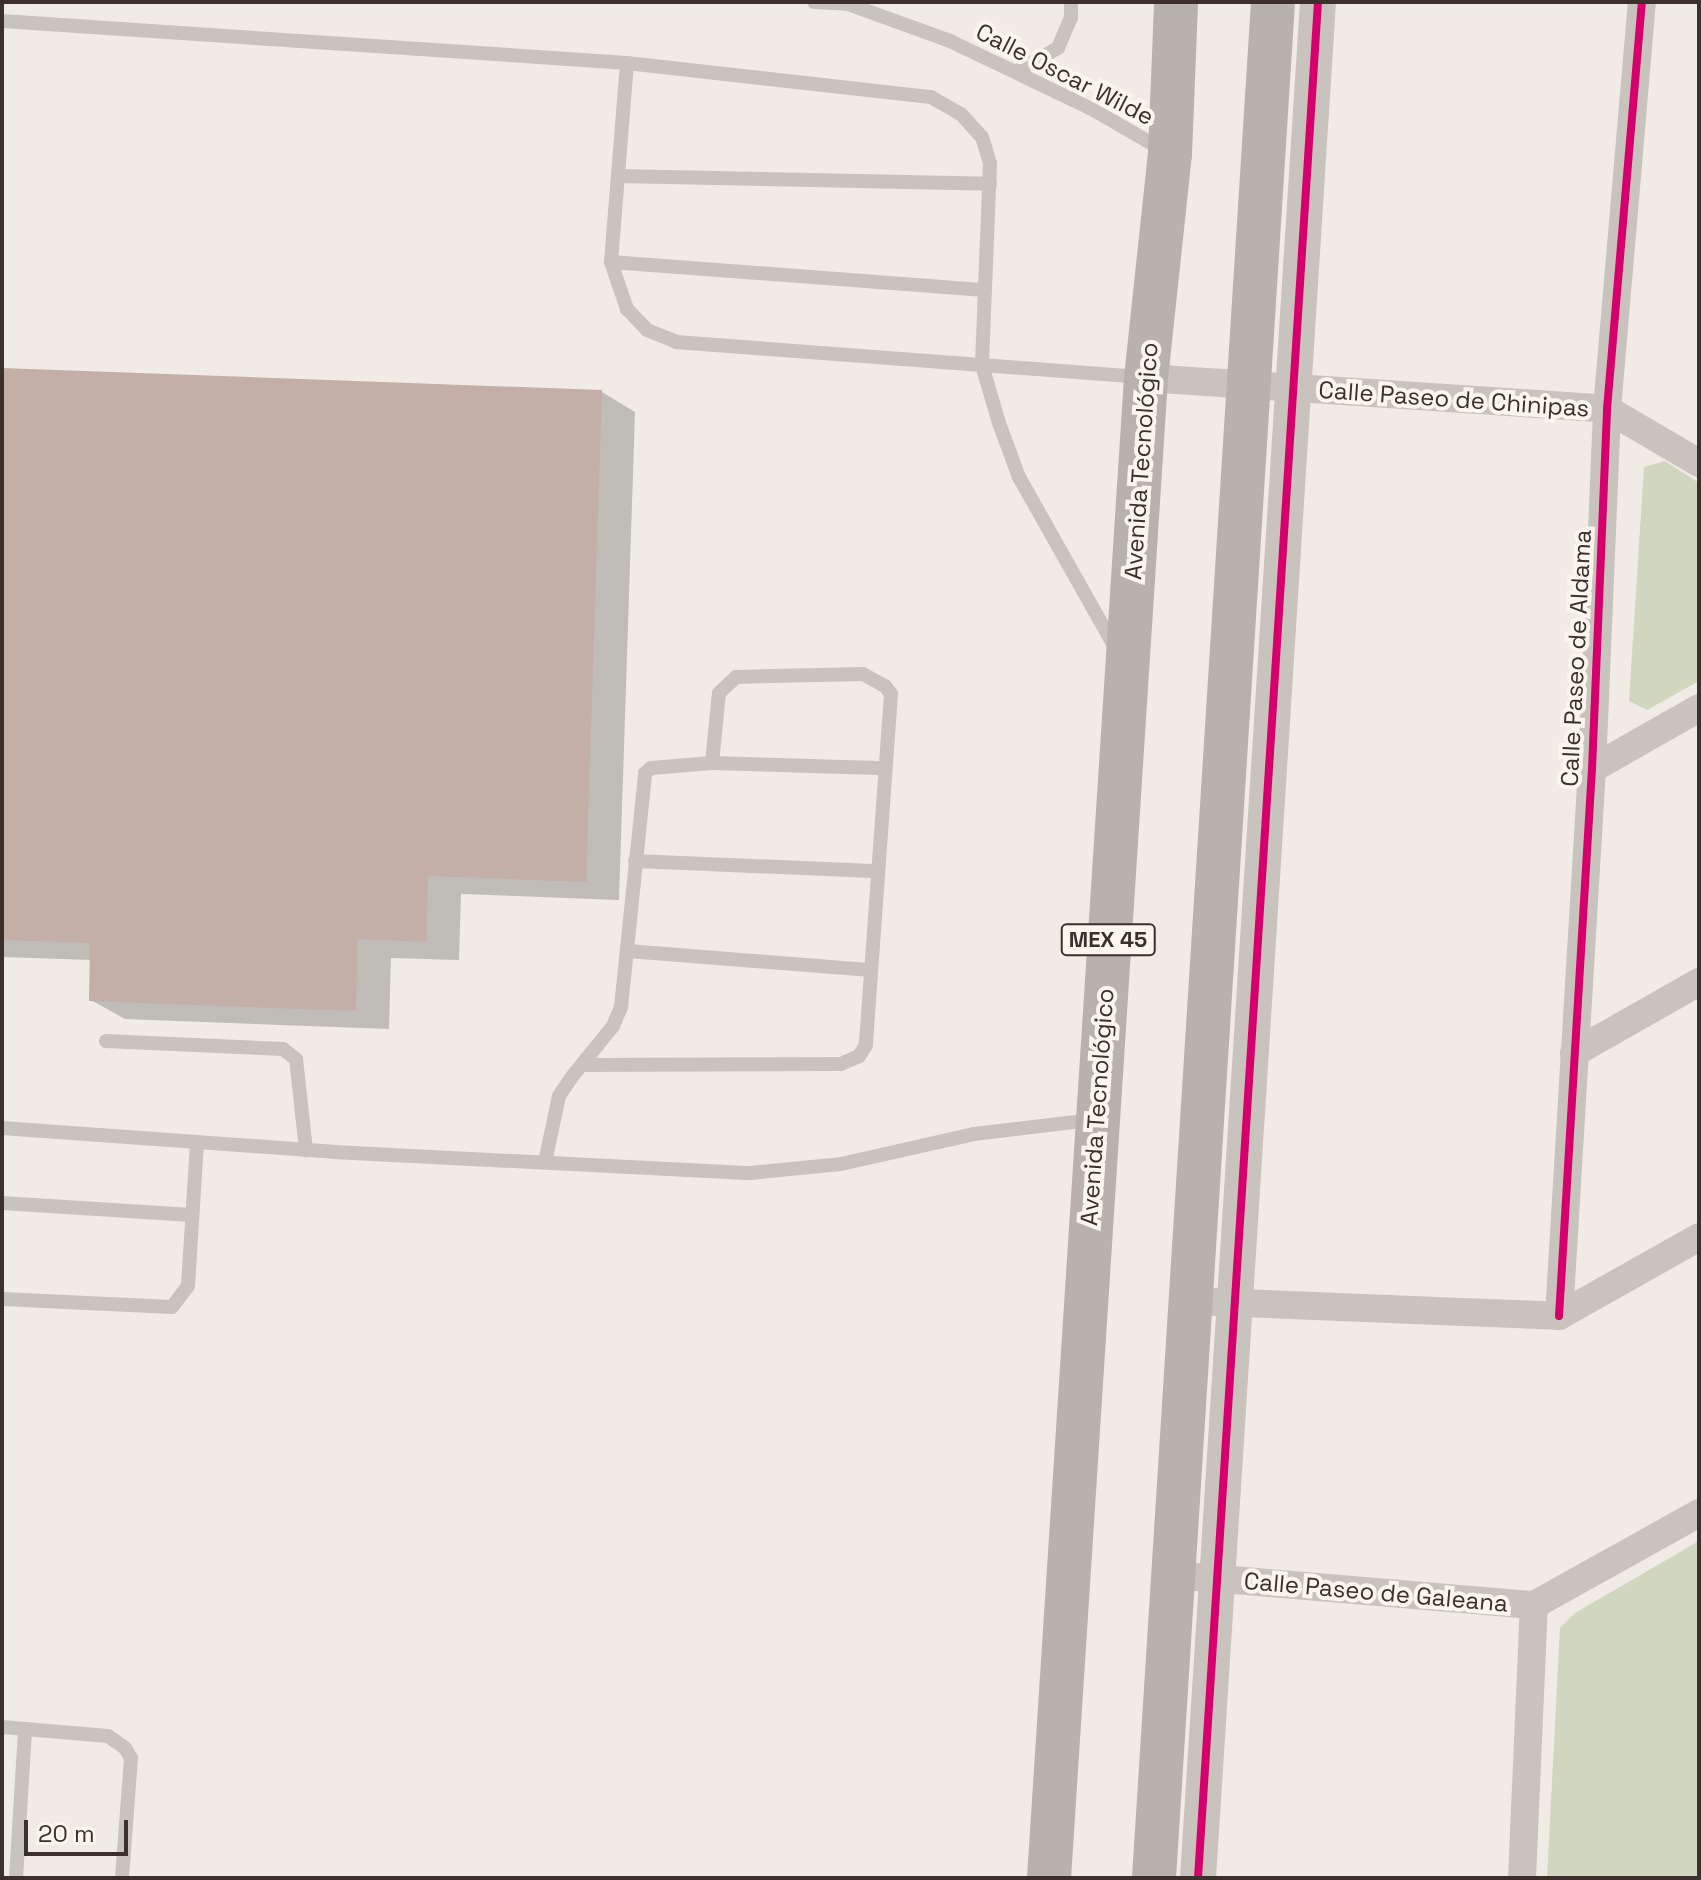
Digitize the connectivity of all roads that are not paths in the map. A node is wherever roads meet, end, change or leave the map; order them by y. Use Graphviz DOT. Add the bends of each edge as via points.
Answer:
graph roads {
  1 [pos="814,2"];
  2 [pos="1071,2"];
  3 [pos="1176,2"];
  4 [pos="1273,2"];
  5 [pos="1318,2"];
  6 [pos="1642,2"];
  7 [pos="852,3"];
  8 [pos="2,21"];
  9 [pos="627,63"];
  10 [pos="1017,71"];
  11 [pos="1170,154"];
  12 [pos="618,176"];
  13 [pos="990,184"];
  14 [pos="611,262"];
  15 [pos="985,290"];
  16 [pos="982,365"];
  17 [pos="1146,378"];
  18 [pos="1251,386"];
  19 [pos="1296,389"];
  20 [pos="1607,409"];
  21 [pos="1699,463"];
  22 [pos="1126,667"];
  23 [pos="1699,708"];
  24 [pos="712,763"];
  25 [pos="885,768"];
  26 [pos="1592,769"];
  27 [pos="635,861"];
  28 [pos="878,871"];
  29 [pos="628,951"];
  30 [pos="871,970"];
  31 [pos="1699,982"];
  32 [pos="106,1041"];
  33 [pos="1574,1053"];
  34 [pos="582,1065"];
  35 [pos="1096,1120"];
  36 [pos="2,1128"];
  37 [pos="197,1142"];
  38 [pos="306,1150"];
  39 [pos="545,1162"];
  40 [pos="2,1203"];
  41 [pos="192,1215"];
  42 [pos="1699,1237"];
  43 [pos="2,1299"];
  44 [pos="1212,1302"];
  45 [pos="1559,1316"];
  46 [pos="1699,1513"];
  47 [pos="1174,1575"];
  48 [pos="1218,1579"];
  49 [pos="1534,1605"];
  50 [pos="2,1727"];
  51 [pos="25,1729"];
  52 [pos="16,1878"];
  53 [pos="122,1878"];
  54 [pos="1049,1878"];
  55 [pos="1154,1878"];
  56 [pos="1198,1878"];
  57 [pos="1522,1878"];
  1 -- 7 [label="lane, Calle Oscar Wilde"];
  2 -- 10 [label="lane" via="1071,18 1058,48"];
  3 -- 11 [label="main road, Avenida Tecnológico / MEX 45"];
  4 -- 18 [label="main road"];
  5 -- 19 [label="street"];
  6 -- 20 [label="street, Calle Paseo de Aldama"];
  7 -- 10 [label="lane, Calle Oscar Wilde"];
  8 -- 9 [label="lane"];
  9 -- 12 [label="lane"];
  9 -- 13 [label="lane" via="931,97 961,114 982,137"];
  10 -- 11 [label="lane, Calle Oscar Wilde"];
  11 -- 17 [label="main road, Avenida Tecnológico / MEX 45"];
  12 -- 13 [label="lane"];
  12 -- 14 [label="lane"];
  13 -- 15 [label="lane"];
  14 -- 15 [label="lane"];
  14 -- 16 [label="lane" via="627,309 647,330 676,342"];
  15 -- 16 [label="lane"];
  16 -- 17 [label="lane"];
  16 -- 22 [label="lane" via="1019,477"];
  17 -- 18 [label="street, Calle Paseo de Chinipas"];
  17 -- 22 [label="main road, Avenida Tecnológico / MEX 45"];
  18 -- 19 [label="street, Calle Paseo de Chinipas"];
  18 -- 44 [label="main road"];
  19 -- 20 [label="street, Calle Paseo de Chinipas"];
  19 -- 44 [label="street"];
  20 -- 21 [label="street, Calle Paseo de Chinipas"];
  20 -- 26 [label="street, Calle Paseo de Aldama"];
  22 -- 35 [label="main road, Avenida Tecnológico / MEX 45"];
  23 -- 26 [label="street"];
  24 -- 25 [label="lane"];
  24 -- 25 [label="lane" via="719,693 727,681 863,674 891,694"];
  24 -- 27 [label="lane" via="651,768 645,773"];
  25 -- 28 [label="lane"];
  26 -- 33 [label="street, Calle Paseo de Aldama"];
  27 -- 28 [label="lane"];
  27 -- 29 [label="lane"];
  28 -- 30 [label="lane"];
  29 -- 30 [label="lane"];
  29 -- 34 [label="lane" via="621,1007"];
  30 -- 34 [label="lane" via="866,1045 853,1061"];
  31 -- 33 [label="street"];
  32 -- 38 [label="lane" via="283,1049 296,1059"];
  33 -- 45 [label="street, Calle Paseo de Aldama"];
  34 -- 39 [label="lane" via="553,1109"];
  35 -- 39 [label="lane" via="974,1134 795,1171"];
  35 -- 54 [label="main road, Avenida Tecnológico / MEX 45"];
  36 -- 37 [label="lane"];
  37 -- 38 [label="lane"];
  37 -- 41 [label="lane"];
  38 -- 39 [label="lane"];
  40 -- 41 [label="lane"];
  41 -- 43 [label="lane" via="188,1286 172,1307"];
  42 -- 45 [label="street"];
  44 -- 45 [label="street"];
  44 -- 47 [label="main road"];
  44 -- 48 [label="street"];
  46 -- 49 [label="street, Calle Paseo de Galeana"];
  47 -- 48 [label="street, Calle Paseo de Galeana"];
  47 -- 55 [label="main road"];
  48 -- 49 [label="street, Calle Paseo de Galeana"];
  48 -- 56 [label="street"];
  49 -- 57 [label="street"];
  50 -- 51 [label="lane"];
  51 -- 52 [label="lane"];
  51 -- 53 [label="lane" via="108,1736 125,1748 131,1758"];
}
